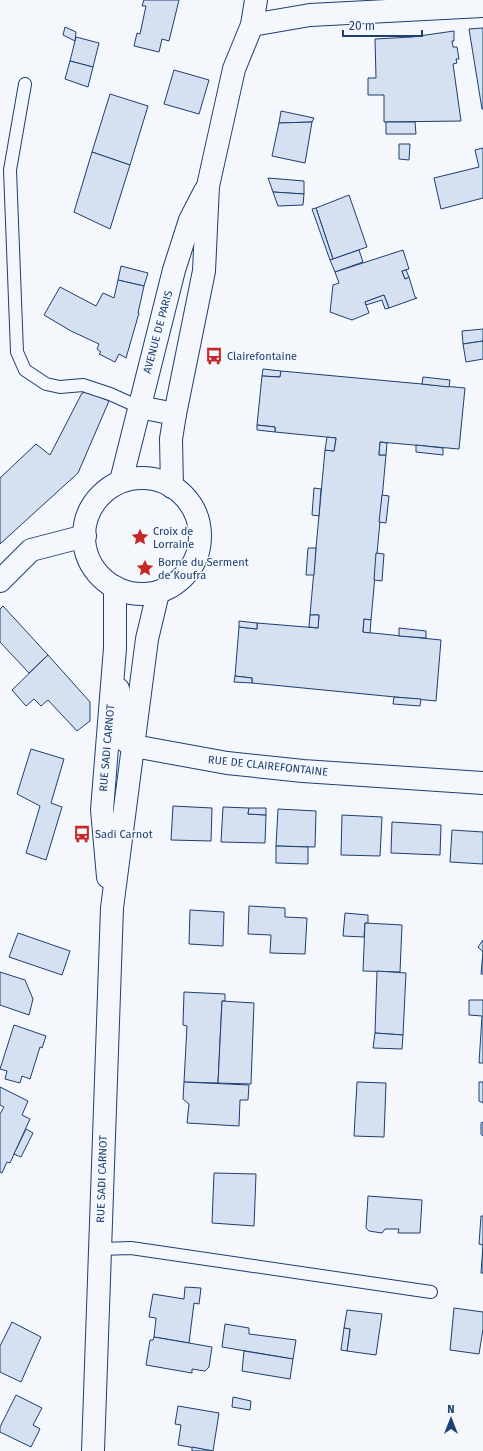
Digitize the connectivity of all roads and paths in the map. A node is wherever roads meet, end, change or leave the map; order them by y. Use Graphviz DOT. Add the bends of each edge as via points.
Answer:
graph roads {
  1 [pos="256,0"];
  2 [pos="382,0"];
  3 [pos="479,4"];
  4 [pos="412,10"];
  5 [pos="252,25"];
  6 [pos="25,84"];
  7 [pos="208,186"];
  8 [pos="139,407"];
  9 [pos="175,414"];
  10 [pos="121,481"];
  11 [pos="172,487"];
  12 [pos="85,536"];
  13 [pos="0,581"];
  14 [pos="114,587"];
  15 [pos="158,593"];
  16 [pos="115,648"];
  17 [pos="134,746"];
  18 [pos="483,783"];
  19 [pos="112,908"];
  20 [pos="100,1249"];
  21 [pos="431,1292"];
  22 [pos="93,1451"];
  1 -- 5 [label="main road, AVENUE DE PARIS"];
  2 -- 4 [label="main road"];
  3 -- 4 [label="main road"];
  4 -- 5 [label="main road" via="310,15"];
  5 -- 7 [label="main road, AVENUE DE PARIS" via="234,69"];
  6 -- 8 [label="lane" via="10,170 17,352 25,370 46,384 60,387 83,385"];
  7 -- 8 [label="main road, AVENUE DE PARIS" via="190,220"];
  7 -- 9 [label="main road, AVENUE DE PARIS" via="204,271"];
  8 -- 9 [label="main road"];
  8 -- 10 [label="main road, AVENUE DE PARIS"];
  9 -- 11 [label="main road, AVENUE DE PARIS" via="171,439"];
  10 -- 11 [label="main road" via="142,478 158,480"];
  10 -- 12 [label="main road" via="108,489 94,503 86,521"];
  11 -- 15 [label="main road" via="186,498 196,513 200,531 199,549 192,566 181,580 171,588"];
  12 -- 13 [label="main road" via="31,550"];
  12 -- 14 [label="main road" via="89,559 99,576"];
  14 -- 15 [label="main road" via="131,593"];
  14 -- 16 [label="main road, RUE SADI CARNOT"];
  15 -- 17 [label="main road, RUE SADI CARNOT" via="147,639"];
  16 -- 17 [label="main road" via="122,735 124,740"];
  16 -- 19 [label="main road, RUE SADI CARNOT" via="102,810"];
  17 -- 18 [label="main road, RUE DE CLAIREFONTAINE" via="227,763 303,771"];
  17 -- 19 [label="main road, RUE SADI CARNOT"];
  19 -- 20 [label="main road, RUE SADI CARNOT"];
  20 -- 21 [label="lane" via="131,1248"];
  20 -- 22 [label="main road, RUE SADI CARNOT"];
}
